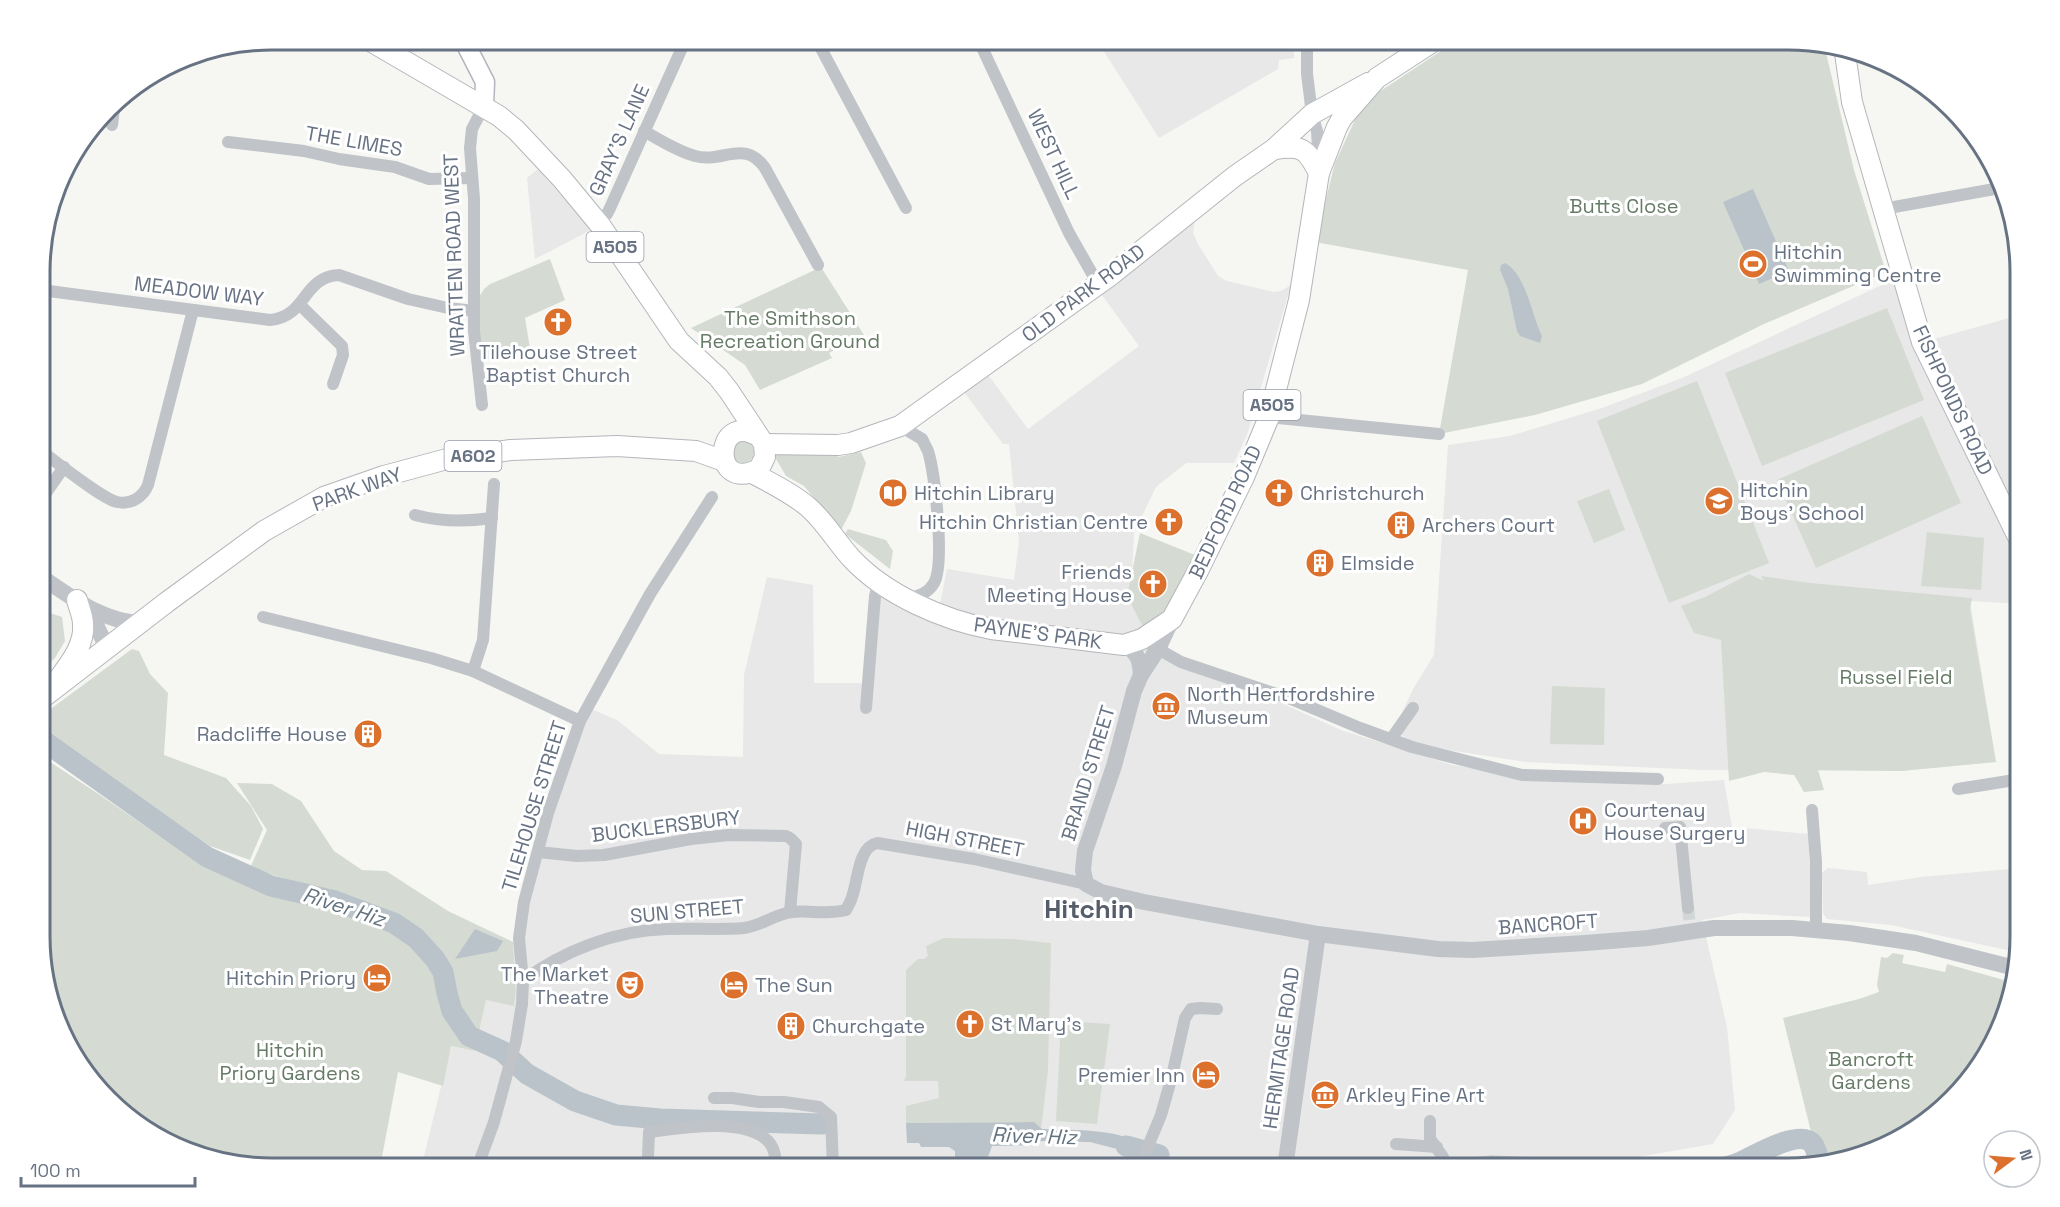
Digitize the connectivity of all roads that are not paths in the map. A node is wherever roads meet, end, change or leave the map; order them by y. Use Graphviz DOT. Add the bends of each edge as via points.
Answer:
graph roads {
  1 [pos="386,50"];
  2 [pos="468,50"];
  3 [pos="681,50"];
  4 [pos="822,50"];
  5 [pos="983,50"];
  6 [pos="1306,50"];
  7 [pos="1420,50"];
  8 [pos="1846,57"];
  9 [pos="1377,78"];
  10 [pos="483,106"];
  11 [pos="1312,114"];
  12 [pos="113,115"];
  13 [pos="112,125"];
  14 [pos="644,131"];
  15 [pos="228,142"];
  16 [pos="1274,149"];
  17 [pos="1319,173"];
  18 [pos="472,178"];
  19 [pos="1995,189"];
  20 [pos="906,208"];
  21 [pos="1883,209"];
  22 [pos="598,223"];
  23 [pos="818,265"];
  24 [pos="1098,284"];
  25 [pos="50,291"];
  26 [pos="300,305"];
  27 [pos="193,310"];
  28 [pos="474,311"];
  29 [pos="333,384"];
  30 [pos="733,399"];
  31 [pos="482,405"];
  32 [pos="1269,417"];
  33 [pos="900,426"];
  34 [pos="1438,434"];
  35 [pos="730,437"];
  36 [pos="761,440"];
  37 [pos="696,452"];
  38 [pos="50,457"];
  39 [pos="724,461"];
  40 [pos="64,467"];
  41 [pos="752,473"];
  42 [pos="494,484"];
  43 [pos="50,487"];
  44 [pos="712,497"];
  45 [pos="415,515"];
  46 [pos="492,518"];
  47 [pos="2010,521"];
  48 [pos="879,581"];
  49 [pos="50,582"];
  50 [pos="907,598"];
  51 [pos="83,604"];
  52 [pos="263,616"];
  53 [pos="1172,619"];
  54 [pos="139,623"];
  55 [pos="107,648"];
  56 [pos="1158,649"];
  57 [pos="1131,650"];
  58 [pos="473,671"];
  59 [pos="1141,675"];
  60 [pos="50,688"];
  61 [pos="50,692"];
  62 [pos="866,708"];
  63 [pos="1413,708"];
  64 [pos="580,721"];
  65 [pos="1391,739"];
  66 [pos="1658,778"];
  67 [pos="2010,781"];
  68 [pos="1958,789"];
  69 [pos="1812,810"];
  70 [pos="1665,828"];
  71 [pos="538,852"];
  72 [pos="1086,884"];
  73 [pos="1689,908"];
  74 [pos="790,912"];
  75 [pos="1816,930"];
  76 [pos="1318,934"];
  77 [pos="2009,966"];
  78 [pos="523,981"];
  79 [pos="1217,1009"];
  80 [pos="714,1098"];
  81 [pos="1430,1120"];
  82 [pos="1396,1144"];
  83 [pos="1437,1147"];
  84 [pos="648,1157"];
  85 [pos="481,1158"];
  86 [pos="775,1158"];
  87 [pos="832,1158"];
  88 [pos="1145,1158"];
  89 [pos="1286,1158"];
  90 [pos="1443,1158"];
  1 -- 10 [label="main road, A505"];
  2 -- 10 [label="main road" via="486,82"];
  3 -- 14 [label="street, GRAY'S LANE"];
  4 -- 20 [label="street"];
  5 -- 24 [label="street, WEST HILL" via="1069,232"];
  6 -- 11 [label="street, BEDFORD ROAD"];
  7 -- 9 [label="main road, BEDFORD ROAD / A505"];
  8 -- 21 [label="main road, FISHPONDS ROAD" via="1852,102"];
  9 -- 11 [label="main road, OLD PARK ROAD / A505"];
  9 -- 17 [label="main road, BEDFORD ROAD / A505" via="1342,118"];
  10 -- 18 [label="street, WRATTEN ROAD WEST" via="470,141"];
  10 -- 22 [label="main road, A505" via="516,130"];
  11 -- 16 [label="main road, OLD PARK ROAD / A505"];
  11 -- 17 [label="street, BEDFORD ROAD"];
  12 -- 13 [label="street"];
  14 -- 22 [label="street, GRAY'S LANE" via="607,214"];
  14 -- 23 [label="street" via="699,157 742,153 758,158"];
  15 -- 18 [label="street, THE LIMES" via="394,167 429,179"];
  16 -- 17 [label="main road" via="1304,150"];
  16 -- 24 [label="main road, OLD PARK ROAD / A505"];
  17 -- 32 [label="main road, BEDFORD ROAD / A505" via="1299,300"];
  18 -- 28 [label="street, WRATTEN ROAD WEST"];
  19 -- 21 [label="street"];
  21 -- 47 [label="main road, FISHPONDS ROAD" via="1922,342"];
  22 -- 30 [label="main road, A505" via="679,341 718,377"];
  24 -- 33 [label="main road, OLD PARK ROAD / A505"];
  25 -- 27 [label="street, MEADOW WAY"];
  26 -- 27 [label="street, MEADOW WAY" via="286,316 270,321"];
  26 -- 28 [label="street, MEADOW WAY" via="317,281 339,275 408,299"];
  26 -- 29 [label="street" via="342,346 343,355"];
  27 -- 40 [label="street" via="148,486 141,496 115,501"];
  28 -- 31 [label="street, WRATTEN ROAD WEST"];
  30 -- 35 [label="main road" via="735,414"];
  30 -- 36 [label="main road, A505"];
  32 -- 34 [label="street"];
  32 -- 53 [label="main road, BEDFORD ROAD / A505" via="1237,494"];
  33 -- 36 [label="main road, OLD PARK ROAD / A505" via="838,445"];
  33 -- 50 [label="street" via="922,440 928,450 940,538 934,582 926,592"];
  35 -- 36 [label="main road" via="744,431"];
  35 -- 37 [label="main road, PARK WAY / A602"];
  35 -- 39 [label="main road" via="723,447"];
  36 -- 41 [label="main road" via="765,457"];
  37 -- 39 [label="main road, PARK WAY / A602"];
  37 -- 54 [label="main road, PARK WAY / A602" via="617,446 511,450 447,459 384,476 324,497 264,531"];
  38 -- 40 [label="street"];
  39 -- 41 [label="main road" via="738,474"];
  40 -- 43 [label="street"];
  41 -- 48 [label="main road, PAYNE'S PARK" via="809,507 854,561"];
  42 -- 46 [label="street"];
  44 -- 64 [label="street, TILEHOUSE STREET" via="650,594"];
  45 -- 46 [label="street" via="467,522"];
  46 -- 58 [label="street" via="483,640"];
  48 -- 50 [label="main road, PAYNE'S PARK"];
  48 -- 62 [label="street"];
  49 -- 51 [label="street"];
  50 -- 57 [label="main road, PAYNE'S PARK" via="931,612 973,626"];
  51 -- 54 [label="street" via="115,620"];
  51 -- 55 [label="street"];
  51 -- 60 [label="main road" via="80,644"];
  52 -- 58 [label="street"];
  53 -- 56 [label="street, BRAND STREET"];
  53 -- 57 [label="main road, BEDFORD ROAD / A505"];
  54 -- 55 [label="main road, PARK WAY"];
  55 -- 61 [label="main road, PARK WAY"];
  56 -- 57 [label="street" via="1149,656"];
  56 -- 59 [label="street, BRAND STREET"];
  56 -- 65 [label="street" via="1181,662 1292,699"];
  57 -- 59 [label="street, BRAND STREET" via="1140,663"];
  58 -- 64 [label="street"];
  59 -- 72 [label="street, BRAND STREET" via="1085,851"];
  63 -- 65 [label="street"];
  64 -- 71 [label="street, TILEHOUSE STREET"];
  65 -- 66 [label="street" via="1522,775"];
  67 -- 68 [label="street"];
  69 -- 75 [label="street"];
  70 -- 73 [label="street" via="1680,827"];
  71 -- 74 [label="street, BUCKLERSBURY" via="604,855 691,838 786,836 796,844"];
  71 -- 78 [label="street, TILEHOUSE STREET" via="519,938"];
  72 -- 74 [label="street, HIGH STREET" via="877,843 864,853 846,910"];
  72 -- 76 [label="street, BANCROFT" via="1101,892 1144,902"];
  74 -- 78 [label="street, SUN STREET" via="745,928 666,929 603,940 562,956"];
  75 -- 76 [label="street, BANCROFT" via="1691,928 1648,938 1472,950"];
  75 -- 77 [label="street, BANCROFT" via="1916,943"];
  76 -- 89 [label="street, HERMITAGE ROAD"];
  78 -- 85 [label="street, TILEHOUSE STREET" via="514,1052"];
  79 -- 88 [label="street" via="1191,1009 1185,1018 1161,1115"];
  80 -- 87 [label="street" via="819,1107 831,1117"];
  81 -- 83 [label="street" via="1430,1139"];
  82 -- 83 [label="street"];
  83 -- 90 [label="street"];
  84 -- 86 [label="street" via="649,1132 701,1126 741,1128 768,1141"];
}
